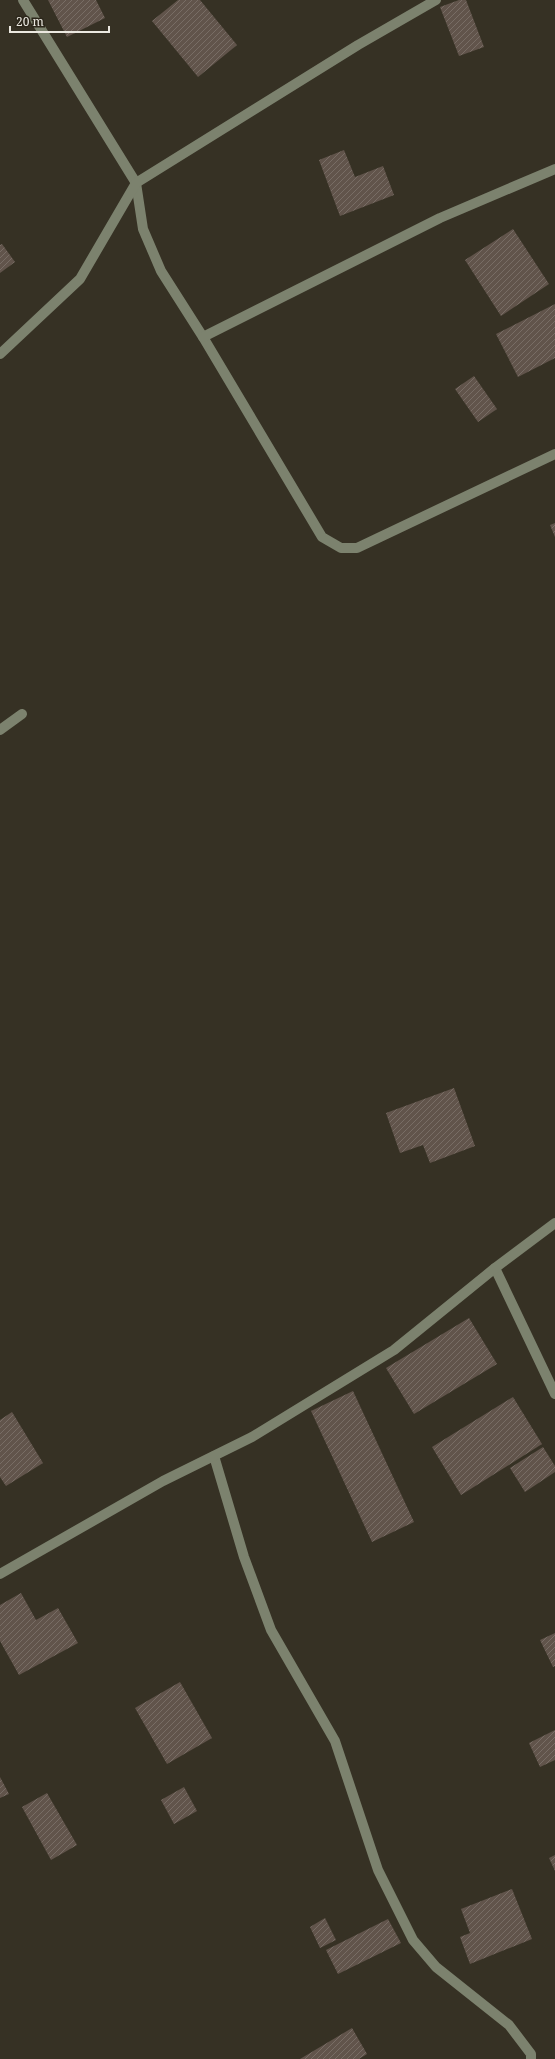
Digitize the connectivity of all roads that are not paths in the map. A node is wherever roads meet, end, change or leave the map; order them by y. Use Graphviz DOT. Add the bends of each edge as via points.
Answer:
graph roads {
  1 [pos="23,0"];
  2 [pos="436,0"];
  3 [pos="555,169"];
  4 [pos="136,183"];
  5 [pos="203,337"];
  6 [pos="0,354"];
  7 [pos="555,454"];
  8 [pos="22,714"];
  9 [pos="0,730"];
  10 [pos="555,1223"];
  11 [pos="495,1268"];
  12 [pos="555,1394"];
  13 [pos="214,1456"];
  14 [pos="0,1574"];
  15 [pos="531,2059"];
  1 -- 4 [label="street"];
  2 -- 4 [label="street" via="358,45"];
  3 -- 5 [label="street" via="440,218"];
  4 -- 5 [label="street" via="143,229 161,271"];
  4 -- 6 [label="street" via="80,278"];
  5 -- 7 [label="street" via="322,537 342,548 357,548"];
  8 -- 9 [label="street"];
  10 -- 11 [label="street"];
  11 -- 12 [label="street"];
  11 -- 13 [label="street" via="394,1350 252,1437"];
  13 -- 14 [label="street" via="163,1481"];
  13 -- 15 [label="street" via="244,1557 271,1630 335,1741 378,1870 413,1940 436,1967 509,2025 531,2054"];
}
